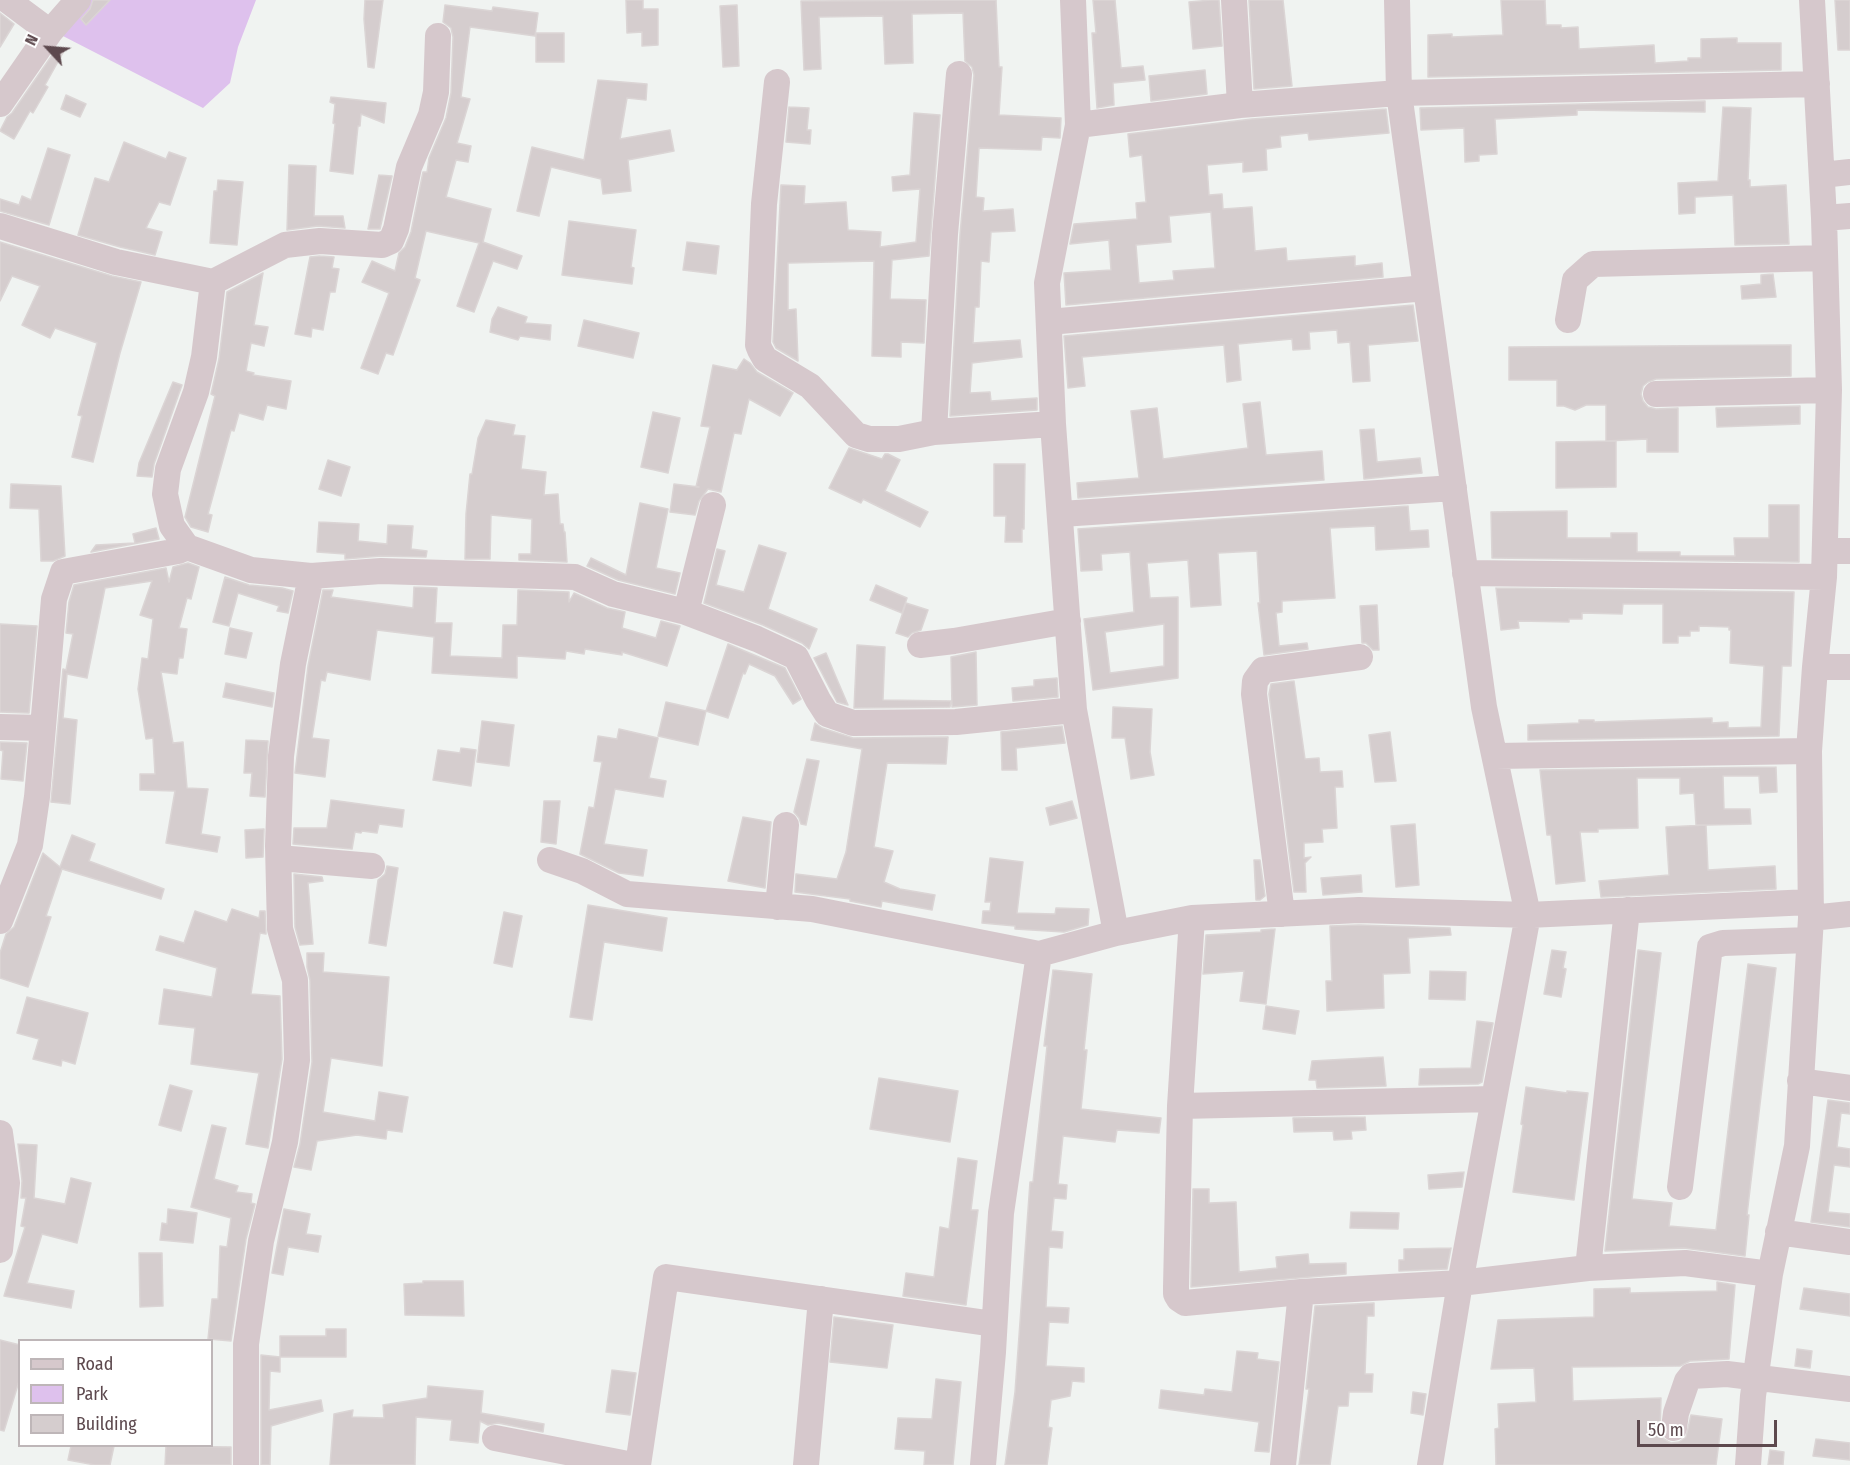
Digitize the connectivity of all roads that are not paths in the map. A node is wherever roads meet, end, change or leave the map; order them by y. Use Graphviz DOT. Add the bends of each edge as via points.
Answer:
graph roads {
  1 [pos="7,0"];
  2 [pos="78,0"];
  3 [pos="1073,0"];
  4 [pos="1234,0"];
  5 [pos="1397,0"];
  6 [pos="1812,0"];
  7 [pos="50,32"];
  8 [pos="438,36"];
  9 [pos="959,74"];
  10 [pos="777,82"];
  11 [pos="1817,84"];
  12 [pos="1399,93"];
  13 [pos="0,104"];
  14 [pos="1240,105"];
  15 [pos="1078,125"];
  16 [pos="1850,172"];
  17 [pos="1822,174"];
  18 [pos="1850,216"];
  19 [pos="1824,218"];
  20 [pos="0,226"];
  21 [pos="1825,258"];
  22 [pos="213,282"];
  23 [pos="1426,288"];
  24 [pos="1568,320"];
  25 [pos="1049,322"];
  26 [pos="1829,390"];
  27 [pos="1656,394"];
  28 [pos="1053,424"];
  29 [pos="934,432"];
  30 [pos="1454,488"];
  31 [pos="713,505"];
  32 [pos="1060,514"];
  33 [pos="187,547"];
  34 [pos="1837,551"];
  35 [pos="1465,573"];
  36 [pos="311,576"];
  37 [pos="1824,577"];
  38 [pos="686,612"];
  39 [pos="1068,621"];
  40 [pos="920,645"];
  41 [pos="1360,657"];
  42 [pos="1815,667"];
  43 [pos="1850,667"];
  44 [pos="1074,710"];
  45 [pos="0,728"];
  46 [pos="43,728"];
  47 [pos="1809,751"];
  48 [pos="1496,756"];
  49 [pos="786,825"];
  50 [pos="279,858"];
  51 [pos="550,860"];
  52 [pos="372,866"];
  53 [pos="778,907"];
  54 [pos="1627,910"];
  55 [pos="1282,914"];
  56 [pos="1850,914"];
  57 [pos="1528,915"];
  58 [pos="1192,918"];
  59 [pos="1810,920"];
  60 [pos="0,921"];
  61 [pos="1116,933"];
  62 [pos="1039,954"];
  63 [pos="1800,1081"];
  64 [pos="1850,1088"];
  65 [pos="1494,1099"];
  66 [pos="1180,1106"];
  67 [pos="0,1133"];
  68 [pos="1680,1187"];
  69 [pos="1778,1232"];
  70 [pos="1850,1242"];
  71 [pos="0,1247"];
  72 [pos="1588,1268"];
  73 [pos="1770,1274"];
  74 [pos="1460,1283"];
  75 [pos="1301,1292"];
  76 [pos="821,1299"];
  77 [pos="994,1324"];
  78 [pos="1755,1377"];
  79 [pos="1850,1389"];
  80 [pos="1674,1428"];
  81 [pos="495,1438"];
  82 [pos="246,1465"];
  83 [pos="633,1465"];
  84 [pos="638,1465"];
  85 [pos="806,1465"];
  86 [pos="983,1465"];
  87 [pos="1283,1465"];
  88 [pos="1430,1465"];
  89 [pos="1748,1465"];
  1 -- 7 [label="street"];
  2 -- 7 [label="street"];
  3 -- 15 [label="street"];
  4 -- 14 [label="street"];
  5 -- 12 [label="street"];
  6 -- 11 [label="street"];
  7 -- 13 [label="street"];
  8 -- 22 [label="street" via="431,115 409,167 391,241 285,245"];
  9 -- 29 [label="street"];
  10 -- 29 [label="street" via="764,204 760,350 765,358 810,386 856,435 899,439"];
  11 -- 12 [label="street"];
  11 -- 17 [label="street"];
  12 -- 14 [label="street"];
  12 -- 23 [label="street"];
  14 -- 15 [label="street"];
  15 -- 25 [label="street" via="1047,283"];
  16 -- 17 [label="street"];
  17 -- 19 [label="street"];
  18 -- 19 [label="street"];
  19 -- 21 [label="street"];
  20 -- 22 [label="street" via="116,262"];
  21 -- 24 [label="street" via="1593,264 1575,280"];
  21 -- 26 [label="street"];
  22 -- 33 [label="street" via="204,357 196,392 168,469 165,494 172,526"];
  23 -- 25 [label="street"];
  23 -- 30 [label="street"];
  25 -- 28 [label="street"];
  26 -- 27 [label="street"];
  26 -- 34 [label="street"];
  28 -- 29 [label="street"];
  28 -- 32 [label="street"];
  30 -- 32 [label="street"];
  30 -- 35 [label="street"];
  31 -- 38 [label="street"];
  32 -- 39 [label="street"];
  33 -- 36 [label="street" via="251,570"];
  33 -- 46 [label="street" via="63,572 54,599"];
  34 -- 37 [label="street"];
  35 -- 37 [label="street"];
  35 -- 48 [label="street" via="1484,707"];
  36 -- 38 [label="street" via="381,571 575,577 613,594"];
  36 -- 50 [label="street" via="293,664 281,756"];
  37 -- 42 [label="street"];
  38 -- 44 [label="street" via="796,657 827,714 854,723 956,722"];
  39 -- 40 [label="street"];
  39 -- 44 [label="street"];
  41 -- 55 [label="street" via="1271,668 1263,670 1255,681"];
  42 -- 43 [label="street"];
  42 -- 47 [label="street"];
  44 -- 61 [label="street"];
  45 -- 46 [label="street"];
  46 -- 60 [label="street" via="30,845"];
  47 -- 48 [label="street"];
  47 -- 59 [label="street"];
  48 -- 57 [label="street"];
  49 -- 53 [label="street"];
  50 -- 52 [label="street"];
  50 -- 82 [label="street" via="280,929 295,980 297,1060 285,1142 261,1241 246,1344"];
  51 -- 53 [label="street" via="627,894"];
  53 -- 62 [label="street" via="812,909"];
  54 -- 57 [label="street"];
  54 -- 59 [label="street"];
  54 -- 72 [label="street"];
  55 -- 57 [label="street" via="1359,910"];
  55 -- 58 [label="street"];
  56 -- 59 [label="street"];
  57 -- 65 [label="street"];
  58 -- 61 [label="street"];
  58 -- 66 [label="street"];
  59 -- 63 [label="street"];
  59 -- 68 [label="street" via="1710,946"];
  61 -- 62 [label="street"];
  62 -- 77 [label="street" via="1000,1213"];
  63 -- 64 [label="street"];
  63 -- 69 [label="street" via="1797,1146"];
  65 -- 66 [label="street"];
  65 -- 74 [label="street"];
  66 -- 75 [label="street" via="1176,1287 1179,1299 1185,1303"];
  67 -- 71 [label="street" via="7,1183"];
  69 -- 70 [label="street"];
  69 -- 73 [label="street"];
  72 -- 73 [label="street" via="1685,1263"];
  72 -- 74 [label="street"];
  73 -- 78 [label="street"];
  74 -- 75 [label="street"];
  74 -- 88 [label="street"];
  75 -- 87 [label="street"];
  76 -- 77 [label="street"];
  76 -- 84 [label="street" via="666,1278"];
  76 -- 85 [label="street"];
  77 -- 86 [label="street"];
  78 -- 79 [label="street"];
  78 -- 80 [label="street" via="1691,1376"];
  78 -- 89 [label="street"];
  81 -- 83 [label="street"];
}
